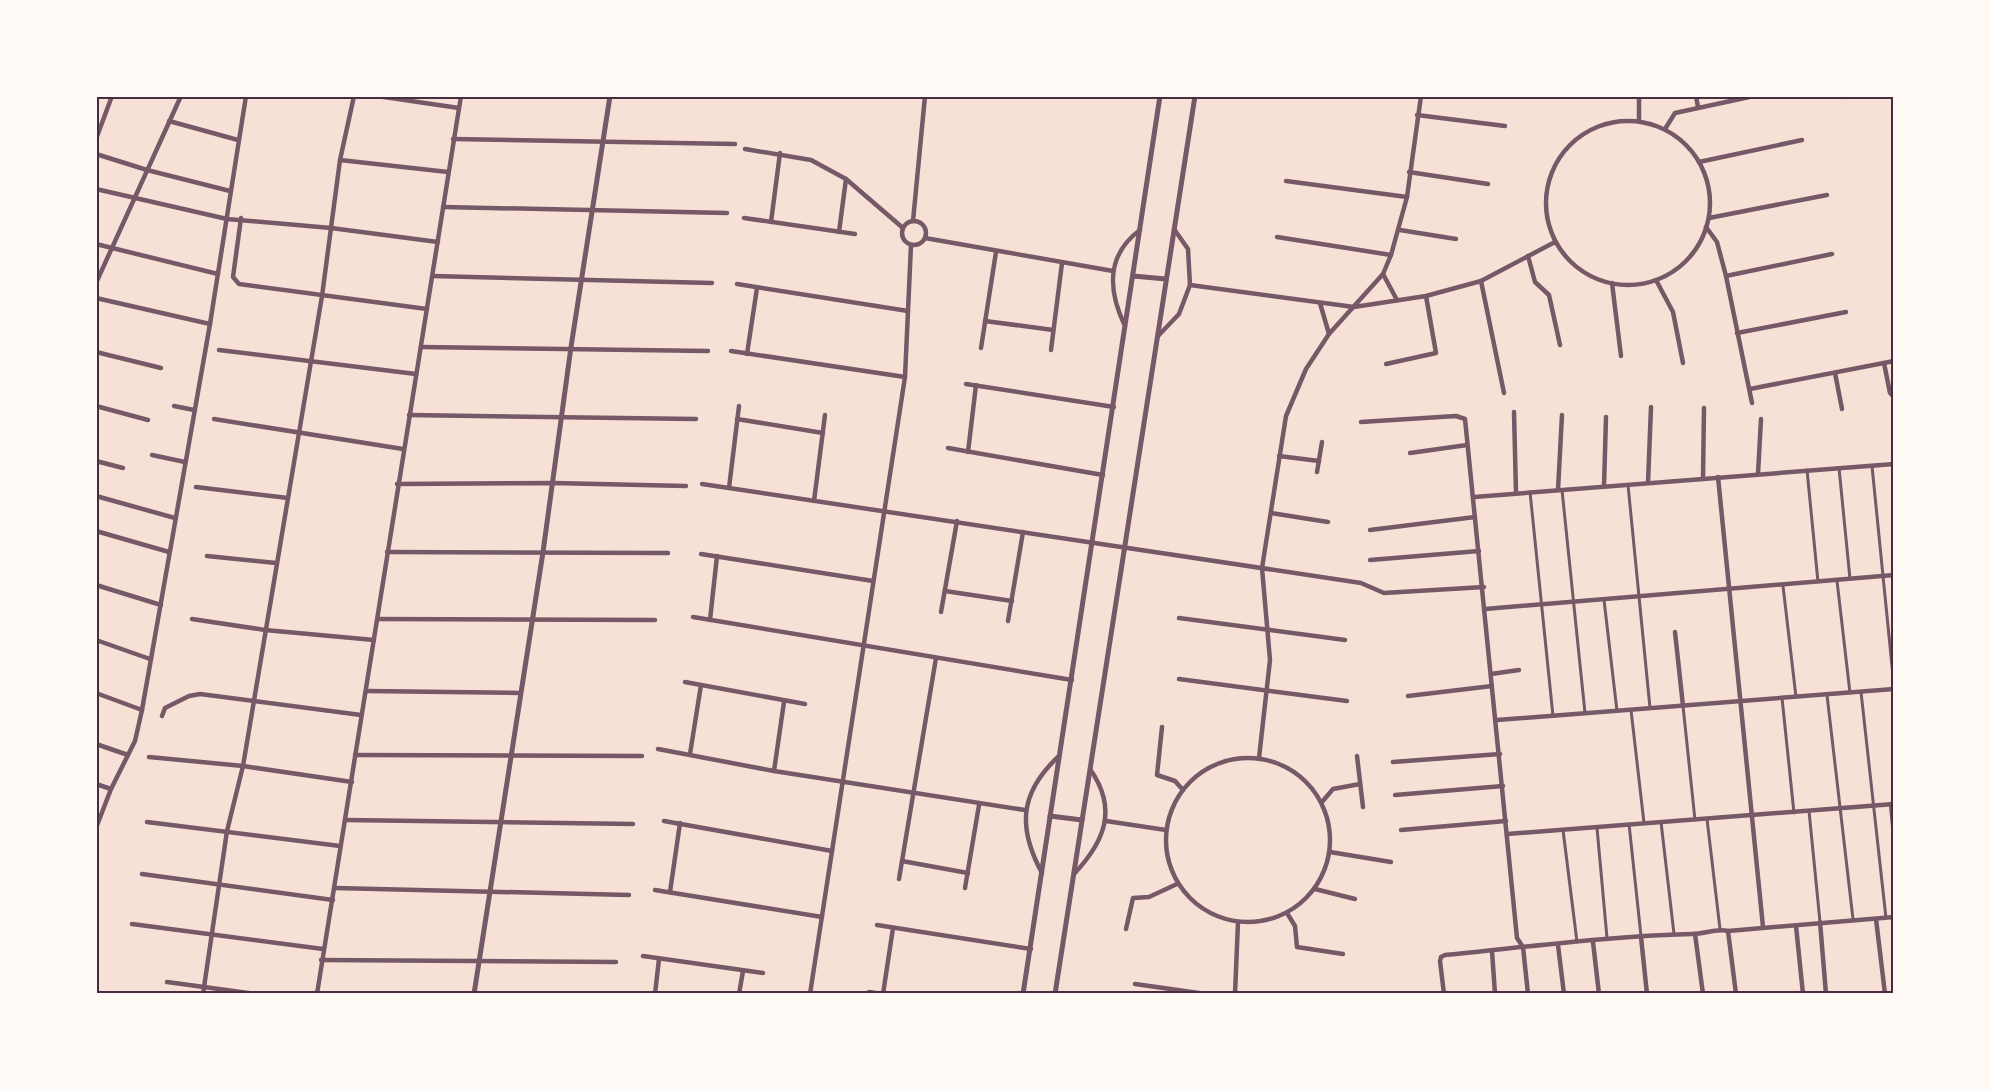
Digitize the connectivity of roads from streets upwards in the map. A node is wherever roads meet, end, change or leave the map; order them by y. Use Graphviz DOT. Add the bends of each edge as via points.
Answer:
graph roads {
  1 [pos="112,96"];
  2 [pos="181,96"];
  3 [pos="246,96"];
  4 [pos="354,96"];
  5 [pos="377,96"];
  6 [pos="461,96"];
  7 [pos="610,96"];
  8 [pos="925,96"];
  9 [pos="1160,96"];
  10 [pos="1195,96"];
  11 [pos="1421,96"];
  12 [pos="1639,96"];
  13 [pos="1696,96"];
  14 [pos="1750,96"];
  15 [pos="459,108"];
  16 [pos="1698,108"];
  17 [pos="1418,115"];
  18 [pos="170,121"];
  19 [pos="1639,122"];
  20 [pos="1505,126"];
  21 [pos="1665,129"];
  22 [pos="96,139"];
  23 [pos="453,139"];
  24 [pos="238,140"];
  25 [pos="1802,140"];
  26 [pos="602,143"];
  27 [pos="735,144"];
  28 [pos="746,149"];
  29 [pos="780,153"];
  30 [pos="96,154"];
  31 [pos="340,160"];
  32 [pos="1699,162"];
  33 [pos="147,170"];
  34 [pos="448,172"];
  35 [pos="1409,172"];
  36 [pos="846,179"];
  37 [pos="1286,181"];
  38 [pos="1488,184"];
  39 [pos="96,189"];
  40 [pos="230,191"];
  41 [pos="1827,195"];
  42 [pos="1407,197"];
  43 [pos="133,199"];
  44 [pos="443,207"];
  45 [pos="594,211"];
  46 [pos="727,213"];
  47 [pos="241,218"];
  48 [pos="744,218"];
  49 [pos="1709,218"];
  50 [pos="227,219"];
  51 [pos="913,221"];
  52 [pos="771,222"];
  53 [pos="1706,227"];
  54 [pos="331,228"];
  55 [pos="903,228"];
  56 [pos="1174,229"];
  57 [pos="1140,230"];
  58 [pos="1400,230"];
  59 [pos="839,232"];
  60 [pos="855,234"];
  61 [pos="1277,237"];
  62 [pos="925,238"];
  63 [pos="1456,239"];
  64 [pos="438,242"];
  65 [pos="1555,242"];
  66 [pos="96,244"];
  67 [pos="911,245"];
  68 [pos="111,248"];
  69 [pos="996,252"];
  70 [pos="1832,254"];
  71 [pos="1391,255"];
  72 [pos="1528,256"];
  73 [pos="1062,263"];
  74 [pos="1113,271"];
  75 [pos="218,274"];
  76 [pos="1383,274"];
  77 [pos="433,276"];
  78 [pos="1133,276"];
  79 [pos="1726,276"];
  80 [pos="583,278"];
  81 [pos="1166,279"];
  82 [pos="1656,280"];
  83 [pos="1481,281"];
  84 [pos="96,283"];
  85 [pos="712,283"];
  86 [pos="1612,283"];
  87 [pos="737,284"];
  88 [pos="1190,285"];
  89 [pos="757,288"];
  90 [pos="322,296"];
  91 [pos="1426,296"];
  92 [pos="96,298"];
  93 [pos="1397,300"];
  94 [pos="1320,303"];
  95 [pos="1354,307"];
  96 [pos="427,309"];
  97 [pos="908,311"];
  98 [pos="1846,312"];
  99 [pos="985,321"];
  100 [pos="210,324"];
  101 [pos="1125,328"];
  102 [pos="1053,330"];
  103 [pos="1737,333"];
  104 [pos="1329,334"];
  105 [pos="1157,336"];
  106 [pos="1560,345"];
  107 [pos="421,347"];
  108 [pos="571,347"];
  109 [pos="981,348"];
  110 [pos="219,350"];
  111 [pos="1051,350"];
  112 [pos="708,351"];
  113 [pos="731,351"];
  114 [pos="96,352"];
  115 [pos="747,354"];
  116 [pos="1621,356"];
  117 [pos="1894,361"];
  118 [pos="311,363"];
  119 [pos="1386,363"];
  120 [pos="1683,363"];
  121 [pos="1884,363"];
  122 [pos="161,368"];
  123 [pos="1835,373"];
  124 [pos="416,374"];
  125 [pos="904,377"];
  126 [pos="966,384"];
  127 [pos="976,385"];
  128 [pos="1750,389"];
  129 [pos="1504,393"];
  130 [pos="1894,398"];
  131 [pos="1752,403"];
  132 [pos="96,406"];
  133 [pos="174,406"];
  134 [pos="739,406"];
  135 [pos="1114,407"];
  136 [pos="1651,407"];
  137 [pos="1704,408"];
  138 [pos="1842,409"];
  139 [pos="194,410"];
  140 [pos="1514,412"];
  141 [pos="561,415"];
  142 [pos="825,415"];
  143 [pos="1562,415"];
  144 [pos="409,416"];
  145 [pos="1606,417"];
  146 [pos="214,418"];
  147 [pos="696,419"];
  148 [pos="738,419"];
  149 [pos="1761,419"];
  150 [pos="148,420"];
  151 [pos="1361,422"];
  152 [pos="823,433"];
  153 [pos="299,434"];
  154 [pos="1323,442"];
  155 [pos="1467,445"];
  156 [pos="948,448"];
  157 [pos="403,449"];
  158 [pos="968,452"];
  159 [pos="1410,453"];
  160 [pos="152,455"];
  161 [pos="1279,456"];
  162 [pos="96,461"];
  163 [pos="1319,461"];
  164 [pos="185,462"];
  165 [pos="1894,464"];
  166 [pos="1871,465"];
  167 [pos="123,468"];
  168 [pos="1839,468"];
  169 [pos="1807,470"];
  170 [pos="1317,472"];
  171 [pos="1758,474"];
  172 [pos="1103,475"];
  173 [pos="1718,477"];
  174 [pos="1703,478"];
  175 [pos="553,483"];
  176 [pos="1648,483"];
  177 [pos="397,484"];
  178 [pos="702,484"];
  179 [pos="1628,485"];
  180 [pos="686,486"];
  181 [pos="1604,486"];
  182 [pos="196,487"];
  183 [pos="729,488"];
  184 [pos="1560,490"];
  185 [pos="1530,492"];
  186 [pos="1516,493"];
  187 [pos="96,496"];
  188 [pos="1474,497"];
  189 [pos="288,498"];
  190 [pos="814,501"];
  191 [pos="884,510"];
  192 [pos="1271,513"];
  193 [pos="1475,517"];
  194 [pos="175,518"];
  195 [pos="957,521"];
  196 [pos="1328,522"];
  197 [pos="1370,530"];
  198 [pos="96,531"];
  199 [pos="1023,532"];
  200 [pos="1092,543"];
  201 [pos="1124,547"];
  202 [pos="1479,551"];
  203 [pos="169,552"];
  204 [pos="387,552"];
  205 [pos="543,552"];
  206 [pos="668,553"];
  207 [pos="701,554"];
  208 [pos="207,556"];
  209 [pos="717,556"];
  210 [pos="1370,560"];
  211 [pos="276,563"];
  212 [pos="1262,568"];
  213 [pos="1894,575"];
  214 [pos="1882,576"];
  215 [pos="1850,580"];
  216 [pos="873,581"];
  217 [pos="1837,581"];
  218 [pos="1818,583"];
  219 [pos="96,585"];
  220 [pos="1783,586"];
  221 [pos="1484,587"];
  222 [pos="1728,590"];
  223 [pos="945,591"];
  224 [pos="1639,597"];
  225 [pos="1604,600"];
  226 [pos="1012,601"];
  227 [pos="1574,602"];
  228 [pos="1542,604"];
  229 [pos="160,605"];
  230 [pos="1485,609"];
  231 [pos="941,612"];
  232 [pos="693,617"];
  233 [pos="378,618"];
  234 [pos="1179,618"];
  235 [pos="192,619"];
  236 [pos="532,620"];
  237 [pos="655,620"];
  238 [pos="710,620"];
  239 [pos="1008,621"];
  240 [pos="1268,629"];
  241 [pos="265,630"];
  242 [pos="1675,632"];
  243 [pos="96,640"];
  244 [pos="374,640"];
  245 [pos="1345,640"];
  246 [pos="863,646"];
  247 [pos="936,658"];
  248 [pos="150,659"];
  249 [pos="1519,670"];
  250 [pos="1491,674"];
  251 [pos="1179,679"];
  252 [pos="1072,680"];
  253 [pos="685,682"];
  254 [pos="701,685"];
  255 [pos="1492,686"];
  256 [pos="1894,687"];
  257 [pos="1269,690"];
  258 [pos="366,691"];
  259 [pos="1861,692"];
  260 [pos="96,693"];
  261 [pos="520,693"];
  262 [pos="1850,693"];
  263 [pos="1827,694"];
  264 [pos="1408,696"];
  265 [pos="1796,697"];
  266 [pos="1782,698"];
  267 [pos="1347,701"];
  268 [pos="1739,701"];
  269 [pos="254,702"];
  270 [pos="784,702"];
  271 [pos="805,704"];
  272 [pos="1683,706"];
  273 [pos="1650,708"];
  274 [pos="142,710"];
  275 [pos="1631,710"];
  276 [pos="1617,711"];
  277 [pos="1585,713"];
  278 [pos="361,715"];
  279 [pos="162,716"];
  280 [pos="1554,716"];
  281 [pos="1497,720"];
  282 [pos="1162,727"];
  283 [pos="96,744"];
  284 [pos="658,749"];
  285 [pos="690,754"];
  286 [pos="1500,754"];
  287 [pos="128,755"];
  288 [pos="356,755"];
  289 [pos="510,755"];
  290 [pos="642,756"];
  291 [pos="1059,756"];
  292 [pos="1357,756"];
  293 [pos="149,757"];
  294 [pos="1259,758"];
  295 [pos="1393,762"];
  296 [pos="243,766"];
  297 [pos="1089,767"];
  298 [pos="774,771"];
  299 [pos="352,782"];
  300 [pos="844,783"];
  301 [pos="96,784"];
  302 [pos="1360,784"];
  303 [pos="1503,786"];
  304 [pos="111,789"];
  305 [pos="1183,790"];
  306 [pos="913,794"];
  307 [pos="1395,795"];
  308 [pos="1322,802"];
  309 [pos="1874,804"];
  310 [pos="1893,804"];
  311 [pos="980,805"];
  312 [pos="1363,807"];
  313 [pos="1841,807"];
  314 [pos="1025,810"];
  315 [pos="1809,811"];
  316 [pos="1794,813"];
  317 [pos="1050,816"];
  318 [pos="1751,816"];
  319 [pos="1707,819"];
  320 [pos="345,820"];
  321 [pos="664,820"];
  322 [pos="1082,820"];
  323 [pos="1695,820"];
  324 [pos="1106,821"];
  325 [pos="1506,821"];
  326 [pos="147,822"];
  327 [pos="1661,822"];
  328 [pos="499,823"];
  329 [pos="680,823"];
  330 [pos="1644,823"];
  331 [pos="1629,824"];
  332 [pos="633,825"];
  333 [pos="1596,826"];
  334 [pos="96,828"];
  335 [pos="1563,828"];
  336 [pos="1166,830"];
  337 [pos="1401,830"];
  338 [pos="227,831"];
  339 [pos="1507,834"];
  340 [pos="1894,835"];
  341 [pos="340,846"];
  342 [pos="832,851"];
  343 [pos="1330,852"];
  344 [pos="902,861"];
  345 [pos="1391,862"];
  346 [pos="968,873"];
  347 [pos="142,874"];
  348 [pos="1042,874"];
  349 [pos="1074,874"];
  350 [pos="899,879"];
  351 [pos="1177,884"];
  352 [pos="219,885"];
  353 [pos="335,888"];
  354 [pos="965,888"];
  355 [pos="1315,889"];
  356 [pos="655,891"];
  357 [pos="670,892"];
  358 [pos="489,894"];
  359 [pos="629,895"];
  360 [pos="1355,899"];
  361 [pos="333,900"];
  362 [pos="1287,913"];
  363 [pos="822,917"];
  364 [pos="1894,917"];
  365 [pos="1886,918"];
  366 [pos="1853,919"];
  367 [pos="1876,919"];
  368 [pos="1238,922"];
  369 [pos="1820,922"];
  370 [pos="132,924"];
  371 [pos="877,925"];
  372 [pos="1796,926"];
  373 [pos="1763,927"];
  374 [pos="893,928"];
  375 [pos="1126,929"];
  376 [pos="1720,929"];
  377 [pos="1728,931"];
  378 [pos="1674,934"];
  379 [pos="1695,934"];
  380 [pos="212,935"];
  381 [pos="1641,937"];
  382 [pos="1608,939"];
  383 [pos="1577,942"];
  384 [pos="1593,942"];
  385 [pos="1558,945"];
  386 [pos="1523,947"];
  387 [pos="324,949"];
  388 [pos="1030,949"];
  389 [pos="1492,951"];
  390 [pos="1343,954"];
  391 [pos="643,956"];
  392 [pos="659,959"];
  393 [pos="321,960"];
  394 [pos="479,960"];
  395 [pos="616,962"];
  396 [pos="743,971"];
  397 [pos="763,973"];
  398 [pos="166,982"];
  399 [pos="1135,984"];
  400 [pos="204,987"];
  401 [pos="869,992"];
  402 [pos="203,994"];
  403 [pos="256,994"];
  404 [pos="317,994"];
  405 [pos="474,994"];
  406 [pos="655,994"];
  407 [pos="739,994"];
  408 [pos="810,994"];
  409 [pos="883,994"];
  410 [pos="1023,994"];
  411 [pos="1055,994"];
  412 [pos="1206,994"];
  413 [pos="1234,994"];
  414 [pos="1444,994"];
  415 [pos="1495,994"];
  416 [pos="1528,994"];
  417 [pos="1564,994"];
  418 [pos="1599,994"];
  419 [pos="1647,994"];
  420 [pos="1703,994"];
  421 [pos="1736,994"];
  422 [pos="1803,994"];
  423 [pos="1826,994"];
  424 [pos="1885,994"];
  1 -- 22 [label="street"];
  2 -- 18 [label="street"];
  3 -- 24 [label="street"];
  4 -- 31 [label="street"];
  5 -- 15 [label="street"];
  6 -- 15 [label="street"];
  7 -- 26 [label="street"];
  8 -- 51 [label="street"];
  9 -- 57 [label="street"];
  10 -- 56 [label="street"];
  11 -- 17 [label="street"];
  12 -- 19 [label="street"];
  13 -- 16 [label="street"];
  14 -- 16 [label="street"];
  15 -- 23 [label="street"];
  16 -- 21 [label="street" via="1675,113"];
  17 -- 20 [label="street"];
  17 -- 35 [label="street"];
  18 -- 24 [label="street"];
  18 -- 33 [label="street"];
  19 -- 21 [label="street"];
  19 -- 65 [label="street" via="1611,123 1582,134 1555,164 1547,183 1545,203"];
  21 -- 32 [label="street" via="1684,143"];
  23 -- 26 [label="street"];
  23 -- 34 [label="street"];
  24 -- 40 [label="street"];
  25 -- 32 [label="street"];
  26 -- 27 [label="street"];
  26 -- 45 [label="street"];
  28 -- 29 [label="street"];
  29 -- 36 [label="street" via="811,160"];
  29 -- 52 [label="street"];
  30 -- 33 [label="street"];
  31 -- 34 [label="street"];
  31 -- 54 [label="street"];
  32 -- 49 [label="street" via="1709,189"];
  33 -- 40 [label="street"];
  33 -- 43 [label="street"];
  34 -- 44 [label="street"];
  35 -- 38 [label="street"];
  35 -- 42 [label="street"];
  36 -- 55 [label="street"];
  36 -- 59 [label="street"];
  37 -- 42 [label="street"];
  39 -- 43 [label="street"];
  40 -- 50 [label="street"];
  41 -- 49 [label="street"];
  42 -- 58 [label="street"];
  43 -- 50 [label="street"];
  43 -- 68 [label="street"];
  44 -- 45 [label="street"];
  44 -- 64 [label="street"];
  45 -- 46 [label="street"];
  45 -- 80 [label="street"];
  47 -- 50 [label="street"];
  47 -- 54 [label="street"];
  47 -- 90 [label="street" via="234,282"];
  48 -- 52 [label="street"];
  49 -- 53 [label="street"];
  50 -- 75 [label="street"];
  51 -- 55 [label="street"];
  51 -- 62 [label="street" via="924,226"];
  52 -- 59 [label="street"];
  53 -- 79 [label="street" via="1717,242"];
  53 -- 82 [label="street" via="1682,264"];
  54 -- 64 [label="street"];
  54 -- 90 [label="street"];
  55 -- 67 [label="street" via="903,238"];
  56 -- 81 [label="street"];
  56 -- 88 [label="street" via="1188,249"];
  57 -- 74 [label="street" via="1128,239"];
  57 -- 78 [label="street"];
  58 -- 63 [label="street"];
  58 -- 71 [label="street"];
  59 -- 60 [label="street"];
  61 -- 71 [label="street"];
  62 -- 67 [label="street"];
  62 -- 69 [label="street"];
  64 -- 77 [label="street"];
  65 -- 72 [label="street"];
  65 -- 86 [label="street" via="1579,269"];
  66 -- 68 [label="street"];
  67 -- 97 [label="street"];
  68 -- 75 [label="street"];
  68 -- 84 [label="street"];
  69 -- 73 [label="street"];
  69 -- 99 [label="street"];
  70 -- 79 [label="street"];
  71 -- 76 [label="street"];
  72 -- 83 [label="street"];
  72 -- 106 [label="street" via="1535,282 1549,295"];
  73 -- 74 [label="street"];
  73 -- 102 [label="street"];
  74 -- 101 [label="street" via="1113,295"];
  75 -- 100 [label="street"];
  76 -- 93 [label="street"];
  76 -- 95 [label="street"];
  77 -- 80 [label="street"];
  77 -- 96 [label="street"];
  78 -- 81 [label="street"];
  78 -- 101 [label="street"];
  79 -- 103 [label="street"];
  80 -- 85 [label="street"];
  80 -- 108 [label="street"];
  81 -- 105 [label="street"];
  82 -- 86 [label="street"];
  82 -- 120 [label="street" via="1673,312"];
  83 -- 91 [label="street"];
  83 -- 129 [label="street"];
  86 -- 116 [label="street"];
  87 -- 89 [label="street"];
  88 -- 94 [label="street"];
  88 -- 105 [label="street" via="1179,314"];
  89 -- 97 [label="street"];
  89 -- 115 [label="street"];
  90 -- 96 [label="street"];
  90 -- 118 [label="street"];
  91 -- 93 [label="street"];
  91 -- 119 [label="street" via="1436,353"];
  92 -- 100 [label="street"];
  93 -- 95 [label="street"];
  94 -- 95 [label="street"];
  94 -- 104 [label="street"];
  95 -- 104 [label="street"];
  96 -- 107 [label="street"];
  97 -- 125 [label="street"];
  98 -- 103 [label="street"];
  99 -- 102 [label="street"];
  99 -- 109 [label="street"];
  100 -- 139 [label="street"];
  101 -- 135 [label="street"];
  102 -- 111 [label="street"];
  103 -- 128 [label="street"];
  104 -- 161 [label="street" via="1294,393"];
  105 -- 201 [label="street"];
  107 -- 108 [label="street"];
  107 -- 124 [label="street"];
  108 -- 112 [label="street"];
  108 -- 141 [label="street"];
  110 -- 118 [label="street"];
  113 -- 115 [label="street"];
  114 -- 122 [label="street"];
  115 -- 125 [label="street"];
  117 -- 121 [label="street"];
  118 -- 124 [label="street"];
  118 -- 153 [label="street"];
  121 -- 123 [label="street"];
  121 -- 130 [label="street"];
  123 -- 128 [label="street"];
  123 -- 138 [label="street"];
  124 -- 144 [label="street"];
  125 -- 191 [label="street"];
  126 -- 127 [label="street"];
  127 -- 135 [label="street"];
  127 -- 158 [label="street"];
  128 -- 131 [label="street"];
  132 -- 150 [label="street"];
  133 -- 139 [label="street"];
  134 -- 148 [label="street"];
  135 -- 172 [label="street"];
  136 -- 176 [label="street"];
  137 -- 174 [label="street"];
  139 -- 164 [label="street"];
  140 -- 186 [label="street"];
  141 -- 144 [label="street"];
  141 -- 147 [label="street"];
  141 -- 175 [label="street"];
  142 -- 152 [label="street"];
  143 -- 184 [label="street"];
  144 -- 157 [label="street"];
  145 -- 181 [label="street"];
  146 -- 153 [label="street"];
  148 -- 152 [label="street"];
  148 -- 183 [label="street"];
  149 -- 171 [label="street"];
  151 -- 155 [label="street" via="1461,417 1465,420"];
  152 -- 190 [label="street"];
  153 -- 157 [label="street"];
  153 -- 189 [label="street"];
  154 -- 163 [label="street"];
  155 -- 159 [label="street"];
  155 -- 188 [label="street"];
  156 -- 158 [label="street"];
  157 -- 177 [label="street"];
  158 -- 172 [label="street"];
  160 -- 164 [label="street"];
  161 -- 163 [label="street"];
  161 -- 192 [label="street"];
  162 -- 167 [label="street"];
  163 -- 170 [label="street"];
  164 -- 194 [label="street"];
  165 -- 166 [label="street"];
  166 -- 168 [label="street"];
  166 -- 214 [label="street"];
  168 -- 169 [label="street"];
  168 -- 215 [label="street"];
  169 -- 171 [label="street"];
  169 -- 218 [label="street"];
  171 -- 173 [label="street"];
  172 -- 200 [label="street"];
  173 -- 174 [label="street"];
  173 -- 222 [label="street"];
  174 -- 176 [label="street"];
  175 -- 177 [label="street"];
  175 -- 180 [label="street"];
  175 -- 205 [label="street"];
  176 -- 179 [label="street"];
  177 -- 204 [label="street"];
  178 -- 183 [label="street"];
  179 -- 181 [label="street"];
  179 -- 224 [label="street"];
  181 -- 184 [label="street"];
  182 -- 189 [label="street"];
  183 -- 190 [label="street"];
  184 -- 185 [label="street"];
  184 -- 227 [label="street"];
  185 -- 186 [label="street"];
  185 -- 228 [label="street"];
  186 -- 188 [label="street"];
  187 -- 194 [label="street"];
  188 -- 193 [label="street"];
  189 -- 211 [label="street"];
  190 -- 191 [label="street"];
  191 -- 195 [label="street"];
  191 -- 216 [label="street"];
  192 -- 196 [label="street"];
  192 -- 212 [label="street"];
  193 -- 197 [label="street"];
  193 -- 202 [label="street"];
  194 -- 203 [label="street"];
  195 -- 199 [label="street"];
  195 -- 223 [label="street"];
  198 -- 203 [label="street"];
  199 -- 200 [label="street"];
  199 -- 226 [label="street"];
  200 -- 201 [label="street"];
  200 -- 252 [label="street"];
  201 -- 212 [label="street"];
  201 -- 297 [label="street"];
  202 -- 210 [label="street"];
  202 -- 221 [label="street"];
  203 -- 229 [label="street"];
  204 -- 205 [label="street"];
  204 -- 233 [label="street"];
  205 -- 206 [label="street"];
  205 -- 236 [label="street"];
  207 -- 209 [label="street"];
  208 -- 211 [label="street"];
  209 -- 216 [label="street"];
  209 -- 238 [label="street"];
  211 -- 241 [label="street"];
  212 -- 221 [label="street" via="1361,583 1384,593"];
  212 -- 240 [label="street"];
  213 -- 214 [label="street"];
  214 -- 215 [label="street"];
  214 -- 256 [label="street"];
  215 -- 217 [label="street"];
  216 -- 246 [label="street"];
  217 -- 218 [label="street"];
  217 -- 262 [label="street"];
  218 -- 220 [label="street"];
  219 -- 229 [label="street"];
  220 -- 222 [label="street"];
  220 -- 265 [label="street"];
  221 -- 230 [label="street"];
  222 -- 224 [label="street"];
  222 -- 268 [label="street"];
  223 -- 226 [label="street"];
  223 -- 231 [label="street"];
  224 -- 225 [label="street"];
  224 -- 273 [label="street"];
  225 -- 227 [label="street"];
  225 -- 276 [label="street"];
  226 -- 239 [label="street"];
  227 -- 228 [label="street"];
  227 -- 277 [label="street"];
  228 -- 230 [label="street"];
  228 -- 280 [label="street"];
  229 -- 248 [label="street"];
  230 -- 250 [label="street"];
  232 -- 238 [label="street"];
  233 -- 236 [label="street"];
  233 -- 244 [label="street"];
  234 -- 240 [label="street"];
  235 -- 241 [label="street"];
  236 -- 237 [label="street"];
  236 -- 261 [label="street"];
  238 -- 246 [label="street"];
  240 -- 245 [label="street"];
  240 -- 257 [label="street"];
  241 -- 244 [label="street"];
  241 -- 269 [label="street"];
  242 -- 272 [label="street"];
  243 -- 248 [label="street"];
  244 -- 258 [label="street"];
  246 -- 247 [label="street"];
  246 -- 300 [label="street"];
  247 -- 252 [label="street"];
  247 -- 306 [label="street"];
  248 -- 274 [label="street"];
  249 -- 250 [label="street"];
  250 -- 255 [label="street"];
  251 -- 257 [label="street"];
  252 -- 291 [label="street"];
  253 -- 254 [label="street"];
  254 -- 270 [label="street"];
  254 -- 285 [label="street"];
  255 -- 264 [label="street"];
  255 -- 281 [label="street"];
  256 -- 259 [label="street"];
  257 -- 267 [label="street"];
  257 -- 294 [label="street"];
  258 -- 261 [label="street"];
  258 -- 278 [label="street"];
  259 -- 262 [label="street"];
  259 -- 309 [label="street"];
  260 -- 274 [label="street"];
  261 -- 289 [label="street"];
  262 -- 263 [label="street"];
  263 -- 265 [label="street"];
  263 -- 313 [label="street"];
  265 -- 266 [label="street"];
  266 -- 268 [label="street"];
  266 -- 316 [label="street"];
  268 -- 272 [label="street"];
  268 -- 318 [label="street"];
  269 -- 278 [label="street"];
  269 -- 279 [label="street" via="200,694 165,708"];
  269 -- 296 [label="street"];
  270 -- 271 [label="street"];
  270 -- 298 [label="street"];
  272 -- 273 [label="street"];
  272 -- 323 [label="street"];
  273 -- 275 [label="street"];
  274 -- 287 [label="street"];
  275 -- 276 [label="street"];
  275 -- 330 [label="street"];
  276 -- 277 [label="street"];
  277 -- 280 [label="street"];
  278 -- 288 [label="street"];
  280 -- 281 [label="street"];
  281 -- 286 [label="street"];
  282 -- 305 [label="street" via="1157,775 1175,781"];
  283 -- 287 [label="street"];
  284 -- 285 [label="street"];
  285 -- 298 [label="street"];
  286 -- 295 [label="street"];
  286 -- 303 [label="street"];
  287 -- 304 [label="street"];
  288 -- 289 [label="street"];
  288 -- 299 [label="street"];
  289 -- 290 [label="street"];
  289 -- 328 [label="street"];
  291 -- 314 [label="street" via="1042,771"];
  291 -- 317 [label="street"];
  292 -- 302 [label="street"];
  293 -- 296 [label="street"];
  294 -- 305 [label="street" via="1217,764 1194,777"];
  294 -- 308 [label="street" via="1296,772"];
  296 -- 299 [label="street"];
  296 -- 338 [label="street"];
  297 -- 322 [label="street"];
  297 -- 324 [label="street" via="1100,784"];
  298 -- 300 [label="street"];
  299 -- 320 [label="street"];
  300 -- 306 [label="street"];
  300 -- 342 [label="street"];
  301 -- 304 [label="street"];
  302 -- 308 [label="street" via="1333,789"];
  302 -- 312 [label="street"];
  303 -- 307 [label="street"];
  303 -- 325 [label="street"];
  304 -- 334 [label="street"];
  305 -- 336 [label="street" via="1174,802"];
  306 -- 311 [label="street"];
  306 -- 344 [label="street"];
  308 -- 343 [label="street" via="1330,826"];
  309 -- 310 [label="street"];
  309 -- 313 [label="street"];
  309 -- 365 [label="street"];
  310 -- 340 [label="street"];
  311 -- 314 [label="street"];
  311 -- 346 [label="street"];
  313 -- 315 [label="street"];
  313 -- 366 [label="street"];
  314 -- 348 [label="street" via="1029,850"];
  315 -- 316 [label="street"];
  315 -- 369 [label="street"];
  316 -- 318 [label="street"];
  317 -- 322 [label="street"];
  317 -- 348 [label="street"];
  318 -- 319 [label="street"];
  318 -- 373 [label="street"];
  319 -- 323 [label="street"];
  319 -- 376 [label="street"];
  320 -- 328 [label="street"];
  320 -- 341 [label="street"];
  321 -- 329 [label="street"];
  322 -- 349 [label="street"];
  323 -- 327 [label="street"];
  324 -- 336 [label="street"];
  324 -- 349 [label="street" via="1093,854"];
  325 -- 337 [label="street"];
  325 -- 339 [label="street"];
  326 -- 338 [label="street"];
  327 -- 330 [label="street"];
  327 -- 378 [label="street"];
  328 -- 332 [label="street"];
  328 -- 358 [label="street"];
  329 -- 342 [label="street"];
  329 -- 357 [label="street"];
  330 -- 331 [label="street"];
  331 -- 333 [label="street"];
  331 -- 381 [label="street"];
  333 -- 335 [label="street"];
  333 -- 382 [label="street"];
  335 -- 339 [label="street"];
  335 -- 383 [label="street"];
  336 -- 351 [label="street" via="1165,848"];
  338 -- 341 [label="street"];
  338 -- 352 [label="street"];
  339 -- 386 [label="street" via="1517,938"];
  341 -- 353 [label="street"];
  342 -- 363 [label="street"];
  343 -- 345 [label="street"];
  343 -- 355 [label="street"];
  344 -- 346 [label="street"];
  344 -- 350 [label="street"];
  346 -- 354 [label="street"];
  347 -- 352 [label="street"];
  348 -- 388 [label="street"];
  349 -- 411 [label="street"];
  351 -- 368 [label="street" via="1203,910"];
  351 -- 375 [label="street" via="1149,897 1133,898"];
  352 -- 361 [label="street"];
  352 -- 380 [label="street"];
  353 -- 358 [label="street"];
  353 -- 361 [label="street"];
  355 -- 360 [label="street"];
  355 -- 362 [label="street"];
  356 -- 357 [label="street"];
  357 -- 363 [label="street"];
  358 -- 359 [label="street"];
  358 -- 394 [label="street"];
  361 -- 387 [label="street"];
  362 -- 368 [label="street" via="1263,921"];
  362 -- 390 [label="street" via="1295,926 1297,947"];
  363 -- 408 [label="street"];
  364 -- 365 [label="street"];
  365 -- 367 [label="street"];
  366 -- 367 [label="street"];
  366 -- 369 [label="street"];
  367 -- 424 [label="street"];
  368 -- 413 [label="street"];
  369 -- 372 [label="street"];
  369 -- 423 [label="street"];
  370 -- 380 [label="street"];
  371 -- 374 [label="street"];
  372 -- 373 [label="street"];
  372 -- 422 [label="street"];
  373 -- 377 [label="street"];
  374 -- 388 [label="street"];
  374 -- 409 [label="street"];
  376 -- 377 [label="street"];
  376 -- 379 [label="street"];
  377 -- 421 [label="street"];
  378 -- 379 [label="street"];
  378 -- 381 [label="street"];
  379 -- 420 [label="street"];
  380 -- 387 [label="street"];
  380 -- 400 [label="street"];
  381 -- 382 [label="street"];
  381 -- 419 [label="street"];
  382 -- 384 [label="street"];
  383 -- 384 [label="street"];
  383 -- 385 [label="street"];
  384 -- 418 [label="street"];
  385 -- 386 [label="street"];
  385 -- 417 [label="street"];
  386 -- 389 [label="street"];
  386 -- 416 [label="street"];
  387 -- 393 [label="street"];
  388 -- 410 [label="street"];
  389 -- 414 [label="street" via="1441,957"];
  389 -- 415 [label="street"];
  391 -- 392 [label="street"];
  392 -- 396 [label="street"];
  392 -- 406 [label="street"];
  393 -- 394 [label="street"];
  393 -- 404 [label="street"];
  394 -- 395 [label="street"];
  394 -- 405 [label="street"];
  396 -- 397 [label="street"];
  396 -- 407 [label="street"];
  398 -- 400 [label="street"];
  399 -- 412 [label="street"];
  400 -- 402 [label="street"];
  400 -- 403 [label="street"];
  401 -- 409 [label="street"];
}
